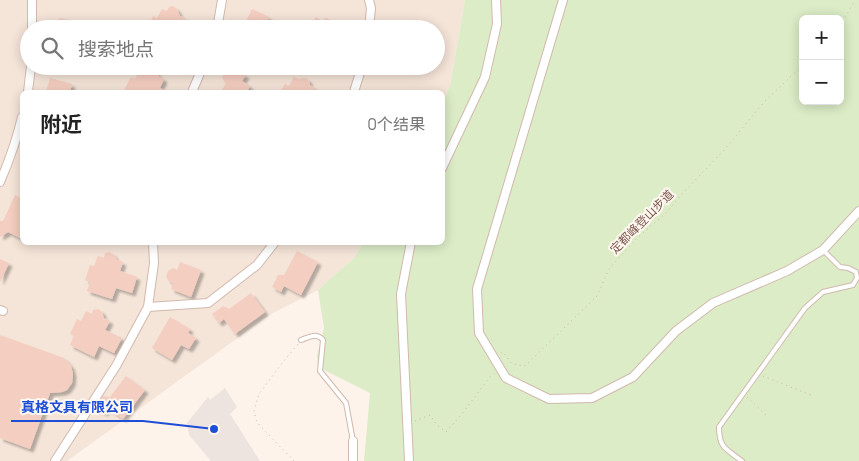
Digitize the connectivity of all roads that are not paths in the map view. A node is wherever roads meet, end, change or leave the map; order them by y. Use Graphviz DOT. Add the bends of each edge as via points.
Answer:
graph roads {
  1 [pos="32,0"];
  2 [pos="222,0"];
  3 [pos="369,0"];
  4 [pos="496,0"];
  5 [pos="563,0"];
  6 [pos="32,20"];
  7 [pos="219,20"];
  8 [pos="370,20"];
  9 [pos="30,75"];
  10 [pos="199,75"];
  11 [pos="359,75"];
  12 [pos="28,90"];
  13 [pos="193,90"];
  14 [pos="355,90"];
  15 [pos="20,126"];
  16 [pos="445,162"];
  17 [pos="0,182"];
  18 [pos="859,211"];
  19 [pos="153,245"];
  20 [pos="273,245"];
  21 [pos="410,245"];
  22 [pos="823,250"];
  23 [pos="148,307"];
  24 [pos="302,340"];
  25 [pos="353,440"];
  26 [pos="54,461"];
  27 [pos="353,461"];
  28 [pos="409,461"];
  29 [pos="742,461"];
  1 -- 6 [label="street"];
  2 -- 7 [label="street"];
  3 -- 8 [label="street"];
  4 -- 16 [label="street" via="497,24 485,77"];
  5 -- 22 [label="street" via="477,289 479,333 506,378 549,399 592,398 633,377 676,331 713,303 787,271"];
  9 -- 12 [label="street"];
  10 -- 13 [label="street"];
  11 -- 14 [label="street"];
  15 -- 17 [label="street"];
  18 -- 22 [label="street"];
  19 -- 23 [label="street"];
  20 -- 23 [label="street" via="257,265 208,303"];
  21 -- 28 [label="street" via="401,294"];
  22 -- 29 [label="lane" via="840,266 856,272 857,278 853,285 822,292 805,308 718,427 723,447"];
  23 -- 26 [label="street" via="116,366"];
  24 -- 25 [label="lane" via="314,335 323,340 320,371 346,403"];
  25 -- 27 [label="street"];
}
